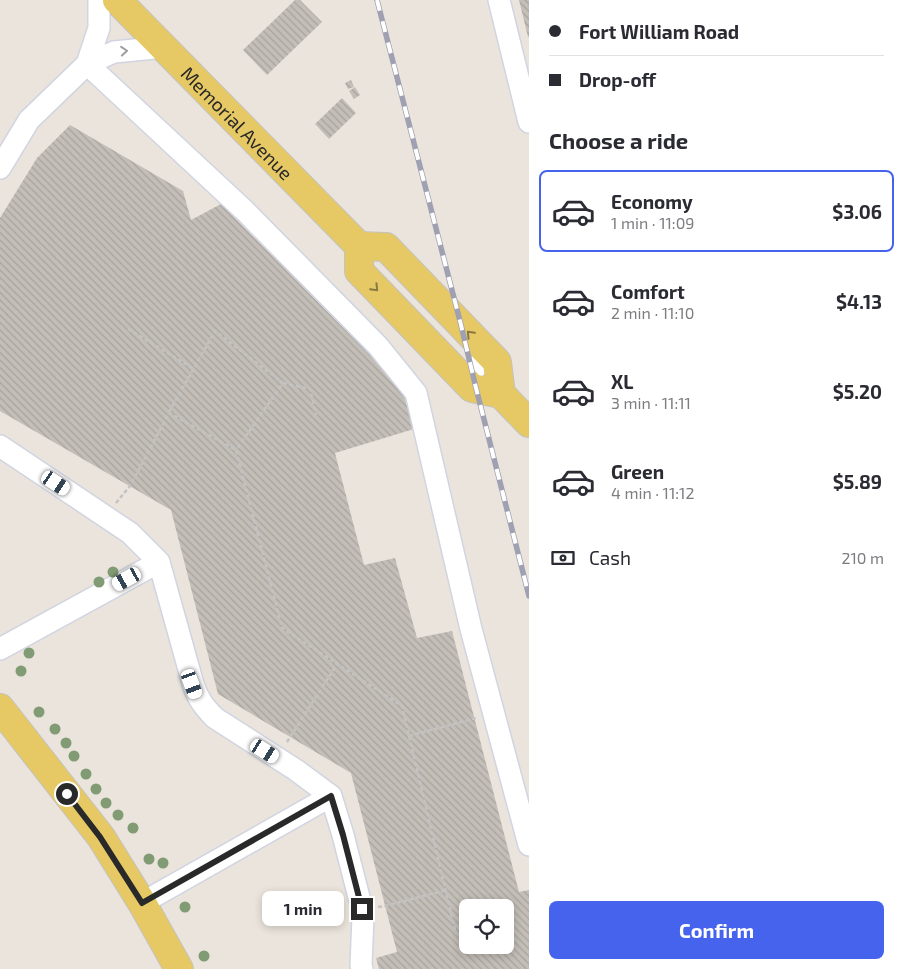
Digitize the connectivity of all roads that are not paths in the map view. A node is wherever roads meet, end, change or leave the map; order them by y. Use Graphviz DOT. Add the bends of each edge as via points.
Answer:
graph roads {
  1 [pos="99,0"];
  2 [pos="117,0"];
  3 [pos="499,0"];
  4 [pos="165,48"];
  5 [pos="87,64"];
  6 [pos="529,122"];
  7 [pos="0,168"];
  8 [pos="359,246"];
  9 [pos="489,354"];
  10 [pos="464,380"];
  11 [pos="501,394"];
  12 [pos="529,423"];
  13 [pos="0,446"];
  14 [pos="159,562"];
  15 [pos="0,649"];
  16 [pos="0,708"];
  17 [pos="331,796"];
  18 [pos="529,845"];
  19 [pos="142,903"];
  20 [pos="179,969"];
  21 [pos="362,969"];
  1 -- 5 [label="street" via="100,28"];
  2 -- 4 [label="main road, Memorial Avenue"];
  3 -- 6 [label="street"];
  5 -- 4 [label="street, one-way" via="114,52"];
  4 -- 8 [label="main road, Memorial Avenue"];
  5 -- 7 [label="street" via="29,120"];
  5 -- 18 [label="street" via="245,211 378,346 416,393 472,630"];
  9 -- 8 [label="main road, one-way" via="386,247"];
  8 -- 10 [label="main road, one-way" via="359,271"];
  9 -- 10 [label="street"];
  9 -- 11 [label="main road" via="497,362"];
  10 -- 11 [label="main road" via="472,388"];
  11 -- 12 [label="main road"];
  13 -- 14 [label="street" via="130,533"];
  14 -- 15 [label="street"];
  14 -- 17 [label="street" via="197,697 215,718"];
  16 -- 19 [label="main road" via="100,837"];
  17 -- 19 [label="street"];
  17 -- 21 [label="street" via="362,909"];
  19 -- 20 [label="main road"];
}
